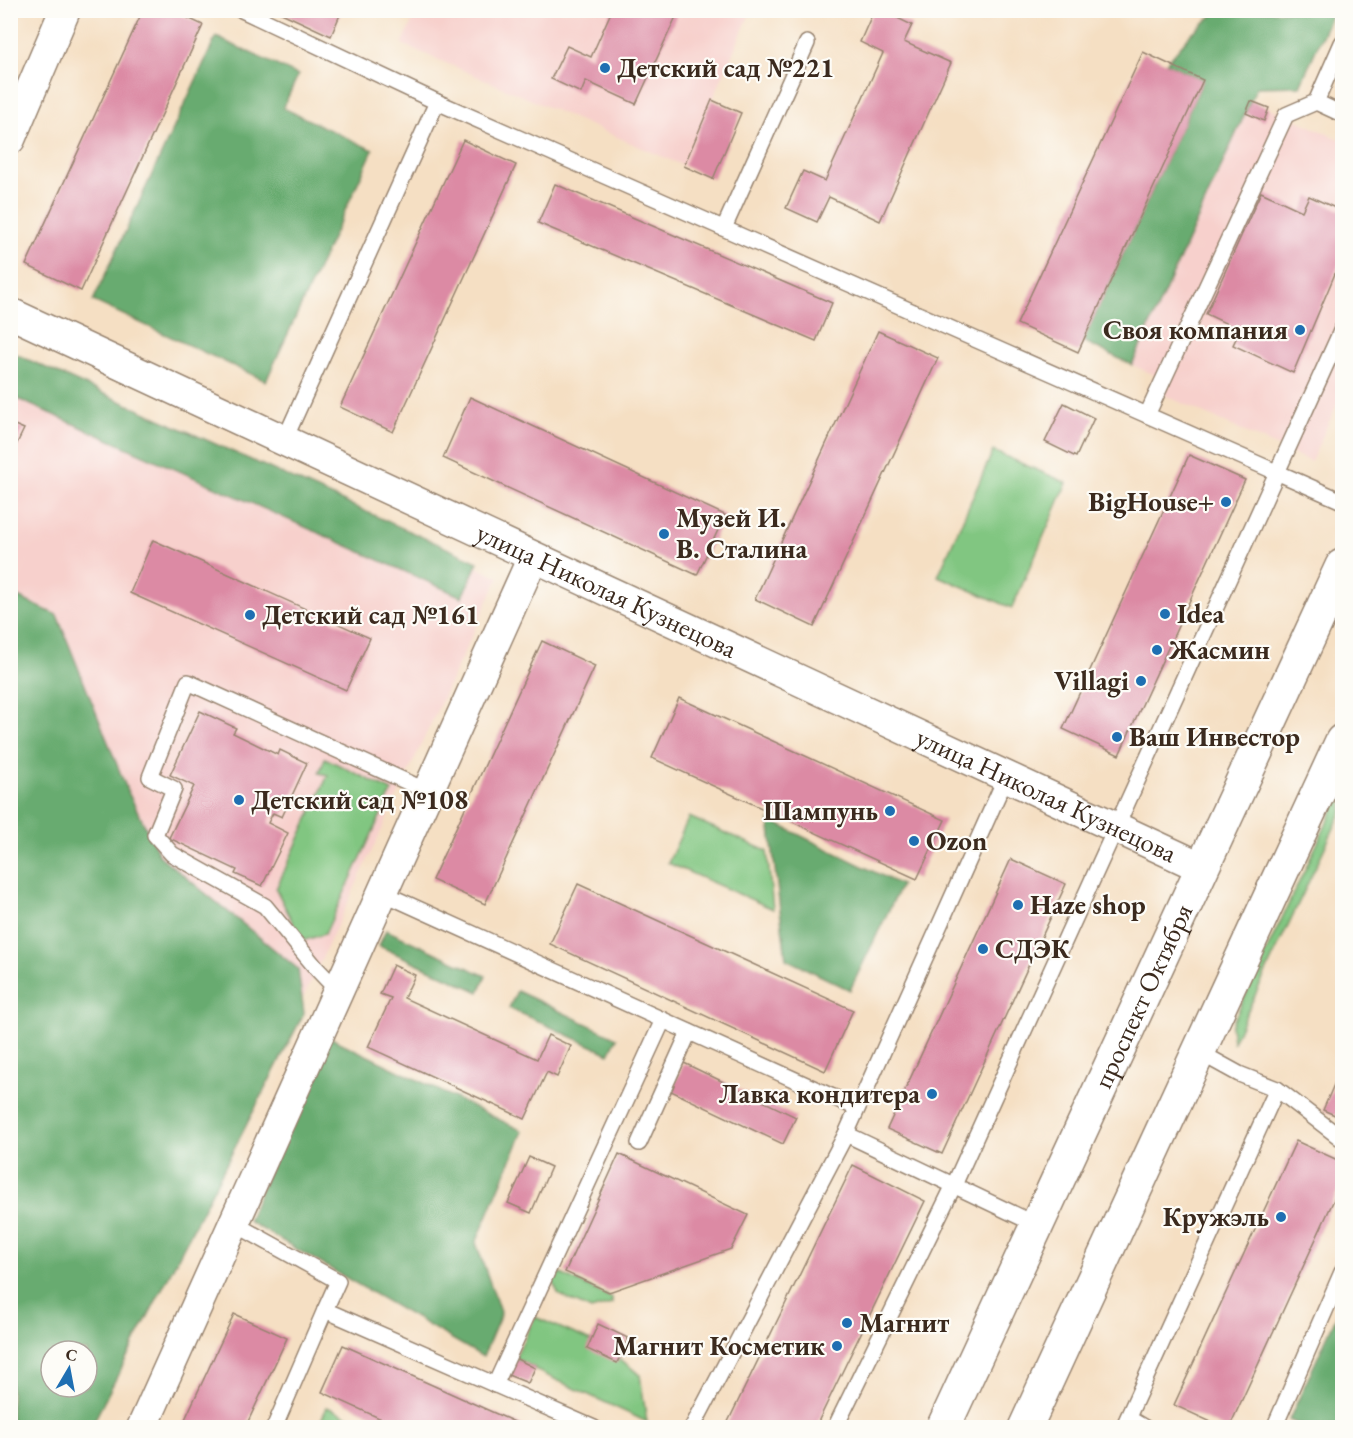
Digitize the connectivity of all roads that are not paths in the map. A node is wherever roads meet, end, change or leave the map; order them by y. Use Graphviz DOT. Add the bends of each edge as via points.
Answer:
graph roads {
  1 [pos="65,10"];
  2 [pos="242,10"];
  3 [pos="807,43"];
  4 [pos="1342,43"];
  5 [pos="438,102"];
  6 [pos="1316,102"];
  7 [pos="1342,114"];
  8 [pos="10,139"];
  9 [pos="724,228"];
  10 [pos="10,313"];
  11 [pos="1342,329"];
  12 [pos="1147,416"];
  13 [pos="284,441"];
  14 [pos="1278,473"];
  15 [pos="1342,501"];
  16 [pos="534,557"];
  17 [pos="1342,566"];
  18 [pos="1342,741"];
  19 [pos="1006,777"];
  20 [pos="429,790"];
  21 [pos="1116,828"];
  22 [pos="1203,868"];
  23 [pos="383,893"];
  24 [pos="339,992"];
  25 [pos="663,1020"];
  26 [pos="689,1032"];
  27 [pos="1198,1052"];
  28 [pos="1277,1089"];
  29 [pos="857,1108"];
  30 [pos="846,1134"];
  31 [pos="1342,1139"];
  32 [pos="639,1143"];
  33 [pos="954,1185"];
  34 [pos="235,1224"];
  35 [pos="1037,1225"];
  36 [pos="1342,1272"];
  37 [pos="325,1311"];
  38 [pos="495,1385"];
  39 [pos="1126,1423"];
  40 [pos="142,1428"];
  41 [pos="274,1428"];
  42 [pos="594,1428"];
  43 [pos="692,1428"];
  44 [pos="835,1428"];
  45 [pos="943,1428"];
  46 [pos="1025,1428"];
  47 [pos="1145,1428"];
  48 [pos="1275,1428"];
  1 -- 8 [label="street"];
  2 -- 5 [label="lane"];
  3 -- 9 [label="lane"];
  4 -- 6 [label="lane"];
  5 -- 9 [label="lane"];
  5 -- 13 [label="lane"];
  6 -- 7 [label="lane"];
  6 -- 12 [label="lane" via="1287,115"];
  9 -- 12 [label="lane"];
  10 -- 13 [label="street, улица Николая Кузнецова"];
  11 -- 14 [label="lane"];
  12 -- 14 [label="lane"];
  13 -- 16 [label="street, улица Николая Кузнецова"];
  14 -- 15 [label="lane"];
  14 -- 21 [label="lane"];
  16 -- 19 [label="street, улица Николая Кузнецова"];
  16 -- 20 [label="street"];
  17 -- 22 [label="main road, проспект Октября"];
  18 -- 27 [label="main road"];
  19 -- 21 [label="street, улица Николая Кузнецова"];
  19 -- 29 [label="lane"];
  20 -- 23 [label="street"];
  20 -- 24 [label="lane" via="188,682 150,777 174,789 155,835 172,854 265,906"];
  21 -- 22 [label="street, улица Николая Кузнецова"];
  21 -- 33 [label="lane"];
  22 -- 35 [label="main road, проспект Октября"];
  23 -- 24 [label="street"];
  23 -- 25 [label="lane"];
  24 -- 34 [label="street"];
  25 -- 26 [label="lane"];
  25 -- 38 [label="lane"];
  26 -- 29 [label="lane"];
  26 -- 32 [label="lane"];
  27 -- 28 [label="lane"];
  27 -- 46 [label="main road"];
  28 -- 31 [label="lane"];
  28 -- 39 [label="lane"];
  29 -- 30 [label="lane"];
  30 -- 33 [label="lane"];
  30 -- 43 [label="lane"];
  33 -- 35 [label="lane"];
  33 -- 44 [label="lane"];
  34 -- 37 [label="lane" via="338,1281"];
  34 -- 40 [label="street"];
  35 -- 45 [label="main road, проспект Октября"];
  36 -- 48 [label="lane"];
  37 -- 38 [label="lane"];
  37 -- 41 [label="lane"];
  38 -- 42 [label="lane"];
  39 -- 47 [label="lane"];
}
